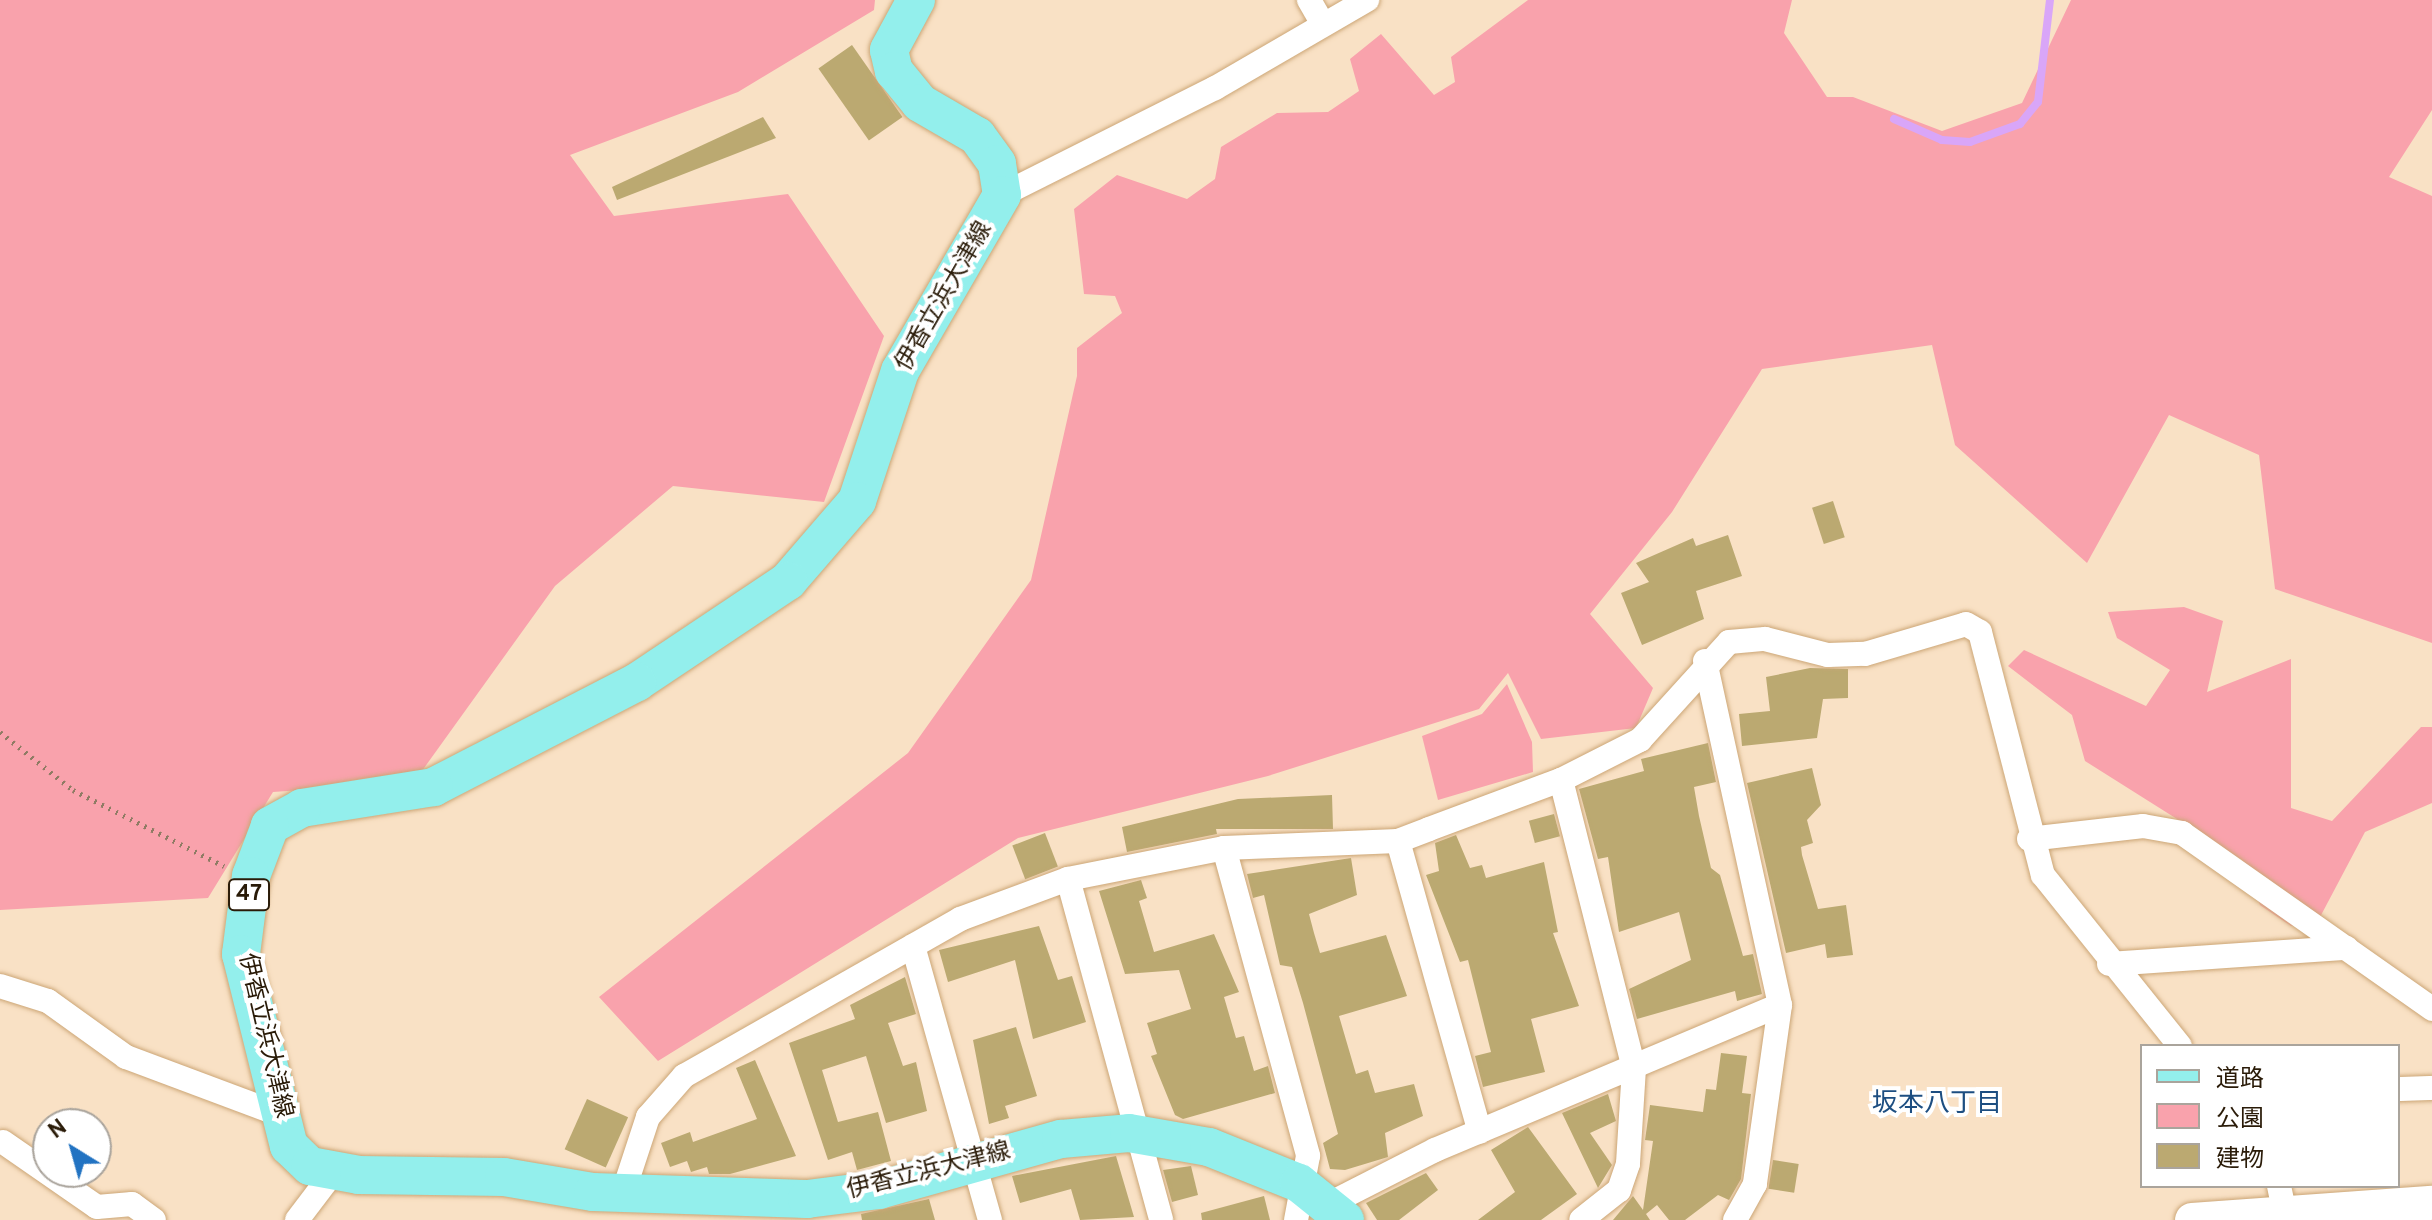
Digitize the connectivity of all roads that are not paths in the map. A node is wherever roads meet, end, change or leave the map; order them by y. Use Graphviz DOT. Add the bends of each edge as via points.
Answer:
graph roads {
  1 [pos="1309,0"];
  2 [pos="1367,0"];
  3 [pos="918,2"];
  4 [pos="1323,24"];
  5 [pos="1002,195"];
  6 [pos="1705,661"];
  7 [pos="1561,780"];
  8 [pos="2029,839"];
  9 [pos="1398,841"];
  10 [pos="1224,848"];
  11 [pos="1068,879"];
  12 [pos="913,946"];
  13 [pos="2346,948"];
  14 [pos="2109,964"];
  15 [pos="0,986"];
  16 [pos="1780,1005"];
  17 [pos="2432,1009"];
  18 [pos="2178,1044"];
  19 [pos="1634,1068"];
  20 [pos="2432,1088"];
  21 [pos="2400,1089"];
  22 [pos="281,1115"];
  23 [pos="1480,1132"];
  24 [pos="1139,1135"];
  25 [pos="3,1142"];
  26 [pos="976,1161"];
  27 [pos="335,1170"];
  28 [pos="623,1193"];
  29 [pos="2281,1198"];
  30 [pos="2432,1203"];
  31 [pos="1317,1207"];
  32 [pos="811,1209"];
  33 [pos="130,1212"];
  34 [pos="2322,1214"];
  35 [pos="154,1220"];
  36 [pos="297,1220"];
  37 [pos="990,1220"];
  38 [pos="1161,1220"];
  39 [pos="1581,1220"];
  40 [pos="1735,1220"];
  41 [pos="2192,1220"];
  1 -- 4 [label="street"];
  2 -- 4 [label="street"];
  3 -- 5 [label="main road, 伊香立浜大津線" via="889,50 894,71 920,103 977,136 997,164"];
  4 -- 5 [label="street"];
  5 -- 22 [label="main road, 伊香立浜大津線 / 47" via="900,371 857,501 788,581 637,682 434,787 302,808 270,826 251,876 241,954"];
  6 -- 7 [label="street" via="1640,740"];
  6 -- 8 [label="street" via="1729,642 1765,639 1828,655 1865,654 1966,624 1980,632 2007,718"];
  6 -- 16 [label="street"];
  7 -- 9 [label="street"];
  7 -- 19 [label="street"];
  8 -- 13 [label="street" via="2143,826 2182,833"];
  8 -- 14 [label="street" via="2043,875"];
  9 -- 10 [label="street"];
  9 -- 23 [label="street"];
  10 -- 11 [label="street"];
  10 -- 31 [label="street" via="1308,1156"];
  11 -- 12 [label="street" via="1002,899"];
  11 -- 24 [label="street"];
  12 -- 26 [label="street"];
  12 -- 28 [label="street" via="720,1050 666,1091 635,1145"];
  13 -- 14 [label="street"];
  13 -- 17 [label="street"];
  14 -- 18 [label="street"];
  15 -- 22 [label="street" via="48,1001 126,1057"];
  16 -- 19 [label="street"];
  16 -- 40 [label="street" via="1755,1184"];
  19 -- 23 [label="street"];
  19 -- 39 [label="street" via="1628,1164 1619,1190"];
  20 -- 21 [label="street"];
  22 -- 27 [label="main road, 伊香立浜大津線 / 47" via="289,1146 310,1166"];
  23 -- 31 [label="street"];
  24 -- 26 [label="main road, 伊香立浜大津線 / 47" via="1061,1139"];
  24 -- 31 [label="main road, 伊香立浜大津線 / 47" via="1209,1147"];
  24 -- 38 [label="street"];
  25 -- 33 [label="street" via="97,1207"];
  26 -- 32 [label="main road, 伊香立浜大津線 / 47"];
  26 -- 37 [label="street"];
  27 -- 28 [label="main road, 伊香立浜大津線 / 47" via="504,1177"];
  27 -- 36 [label="street"];
  28 -- 32 [label="main road, 伊香立浜大津線 / 47"];
  29 -- 34 [label="street"];
  29 -- 41 [label="street"];
  30 -- 34 [label="street"];
  33 -- 35 [label="street"];
}
